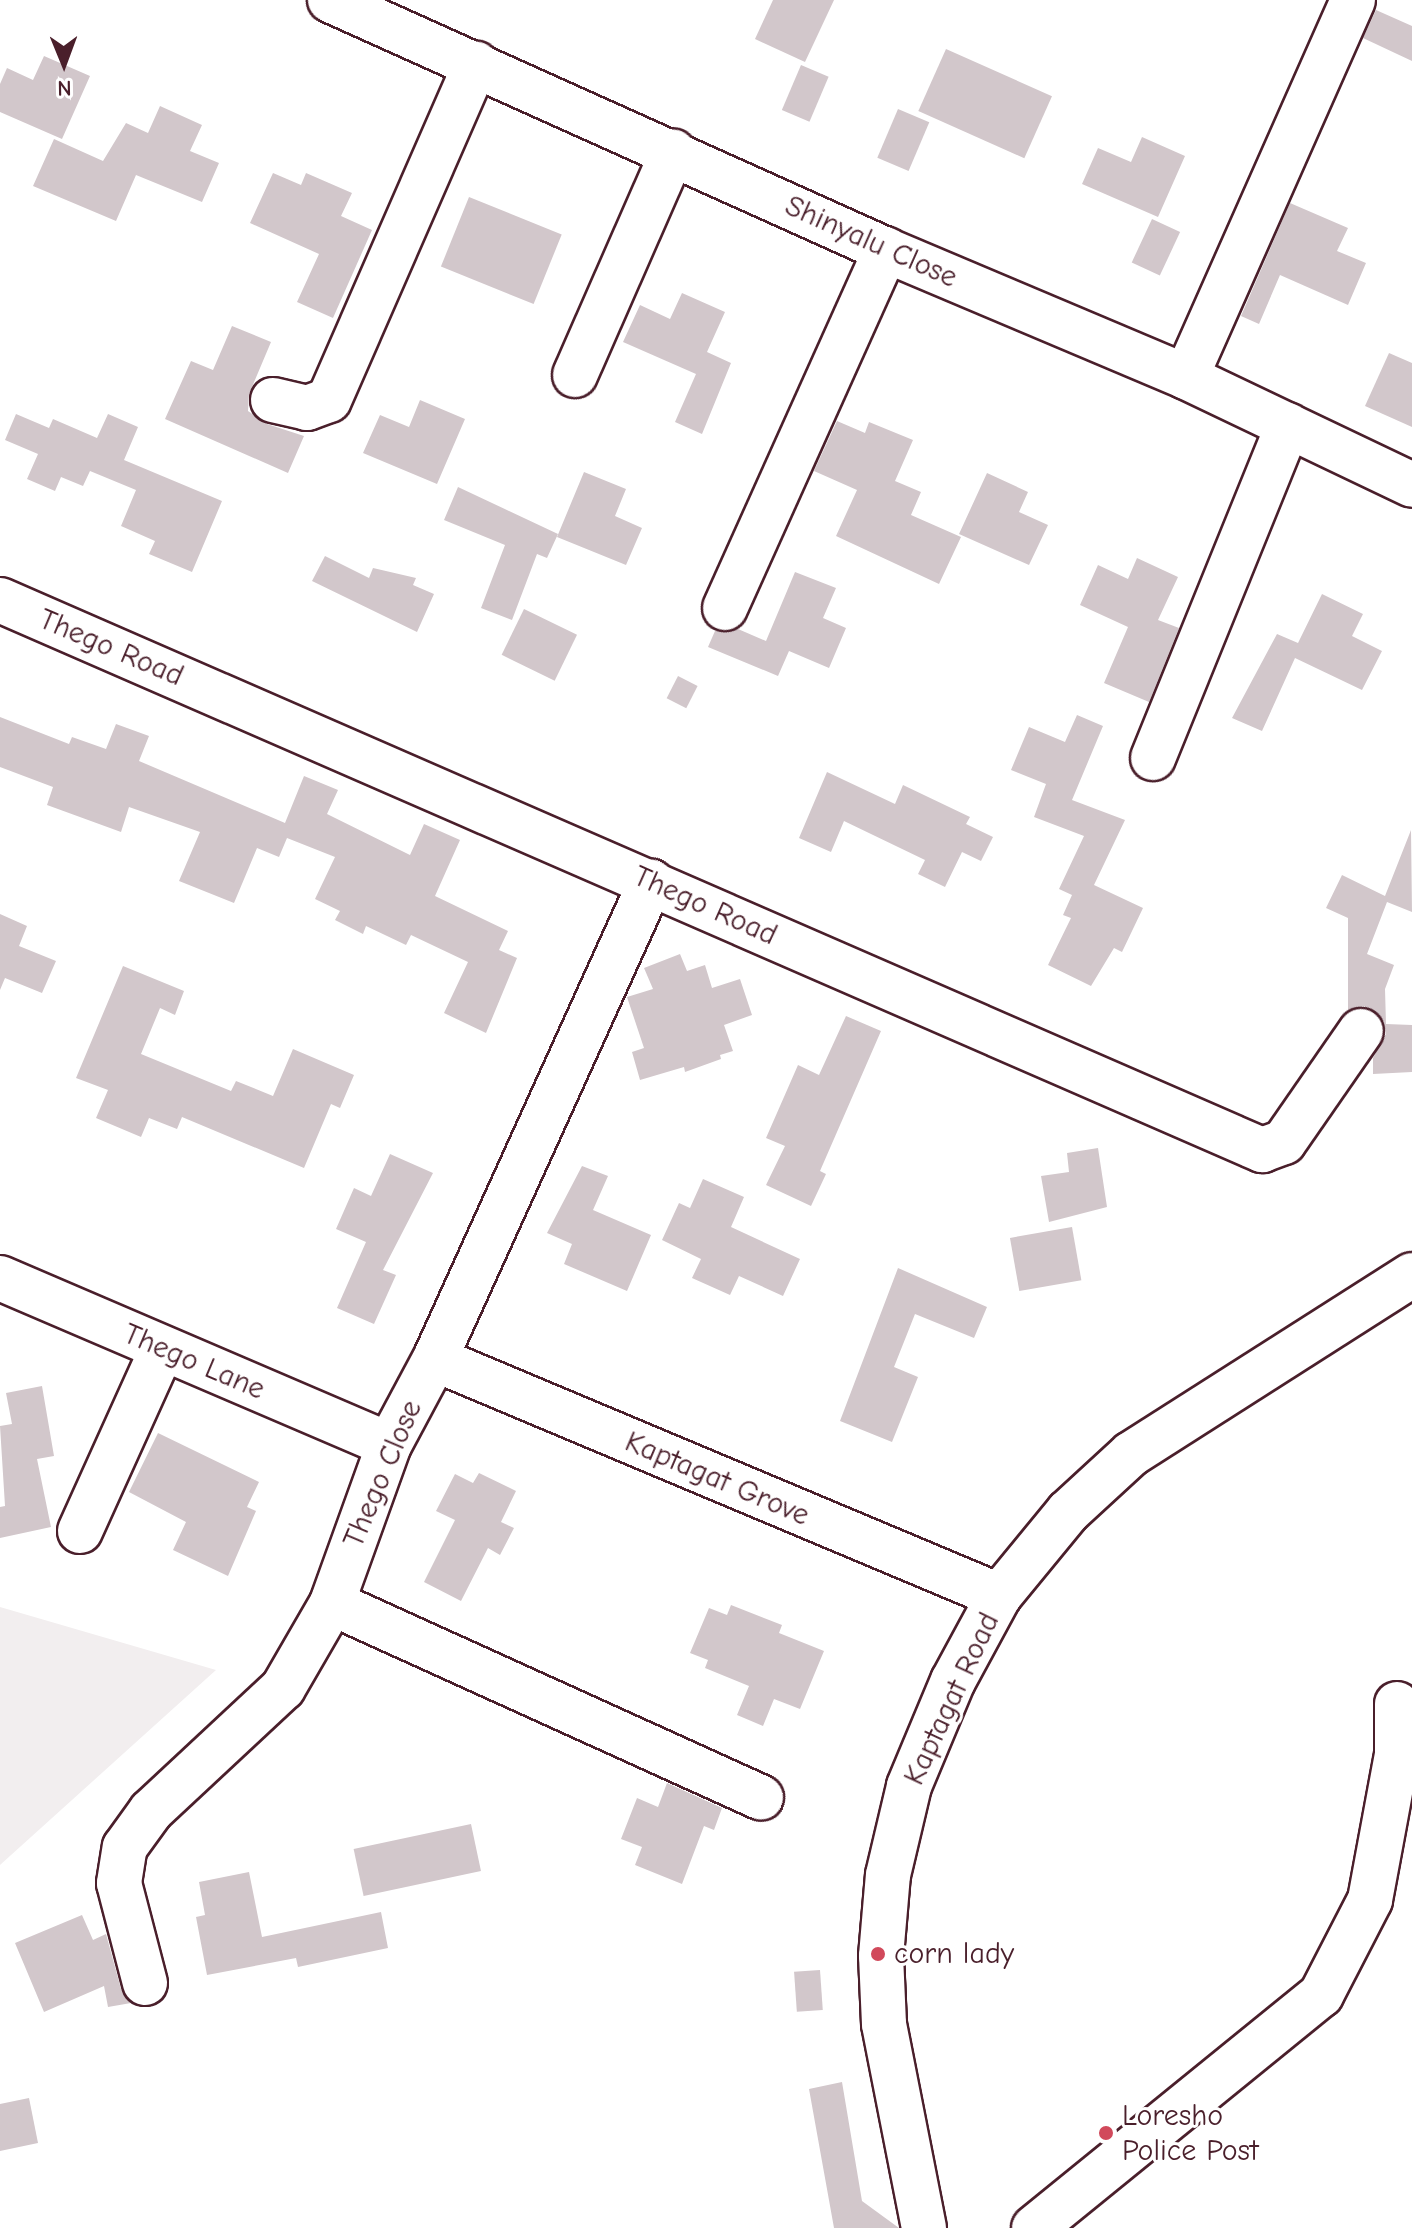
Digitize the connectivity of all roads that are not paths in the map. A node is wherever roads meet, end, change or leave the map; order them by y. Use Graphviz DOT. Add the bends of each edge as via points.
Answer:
graph roads {
  1 [pos="330,0"];
  2 [pos="1353,0"];
  3 [pos="476,64"];
  4 [pos="673,152"];
  5 [pos="886,250"];
  6 [pos="575,375"];
  7 [pos="1186,377"];
  8 [pos="273,400"];
  9 [pos="1288,425"];
  10 [pos="1412,485"];
  11 [pos="0,600"];
  12 [pos="725,608"];
  13 [pos="1153,758"];
  14 [pos="651,882"];
  15 [pos="1361,1031"];
  16 [pos="1412,1275"];
  17 [pos="0,1278"];
  18 [pos="162,1349"];
  19 [pos="435,1359"];
  20 [pos="389,1445"];
  21 [pos="80,1531"];
  22 [pos="999,1596"];
  23 [pos="332,1603"];
  24 [pos="1397,1704"];
  25 [pos="761,1798"];
  26 [pos="145,1983"];
  27 [pos="924,2228"];
  28 [pos="1034,2228"];
  1 -- 3 [label="street, Shinyalu Close"];
  2 -- 7 [label="street"];
  3 -- 4 [label="street, Shinyalu Close"];
  3 -- 8 [label="street" via="329,400 307,408"];
  4 -- 5 [label="street, Shinyalu Close"];
  4 -- 6 [label="street"];
  5 -- 7 [label="street, Shinyalu Close"];
  5 -- 12 [label="street"];
  7 -- 9 [label="street, Shinyalu Close"];
  9 -- 10 [label="street, Shinyalu Close"];
  9 -- 13 [label="street"];
  11 -- 14 [label="street, Thego Road"];
  14 -- 15 [label="street, Thego Road" via="1262,1150 1284,1142"];
  14 -- 19 [label="street, Thego Close"];
  16 -- 22 [label="street, Kaptagat Road" via="1131,1454 1068,1512"];
  17 -- 18 [label="street, Thego Lane"];
  18 -- 20 [label="street, Thego Lane"];
  18 -- 21 [label="street"];
  19 -- 20 [label="street, Thego Close"];
  19 -- 22 [label="street, Kaptagat Grove"];
  20 -- 23 [label="street, Thego Close"];
  22 -- 27 [label="street, Kaptagat Road" via="953,1681 909,1786 888,1875 881,1956 884,2024"];
  23 -- 25 [label="street"];
  23 -- 26 [label="street, Thego Close" via="283,1688 151,1811 125,1847 119,1883"];
  24 -- 28 [label="street" via="1397,1755 1370,1900 1321,1995"];
}
